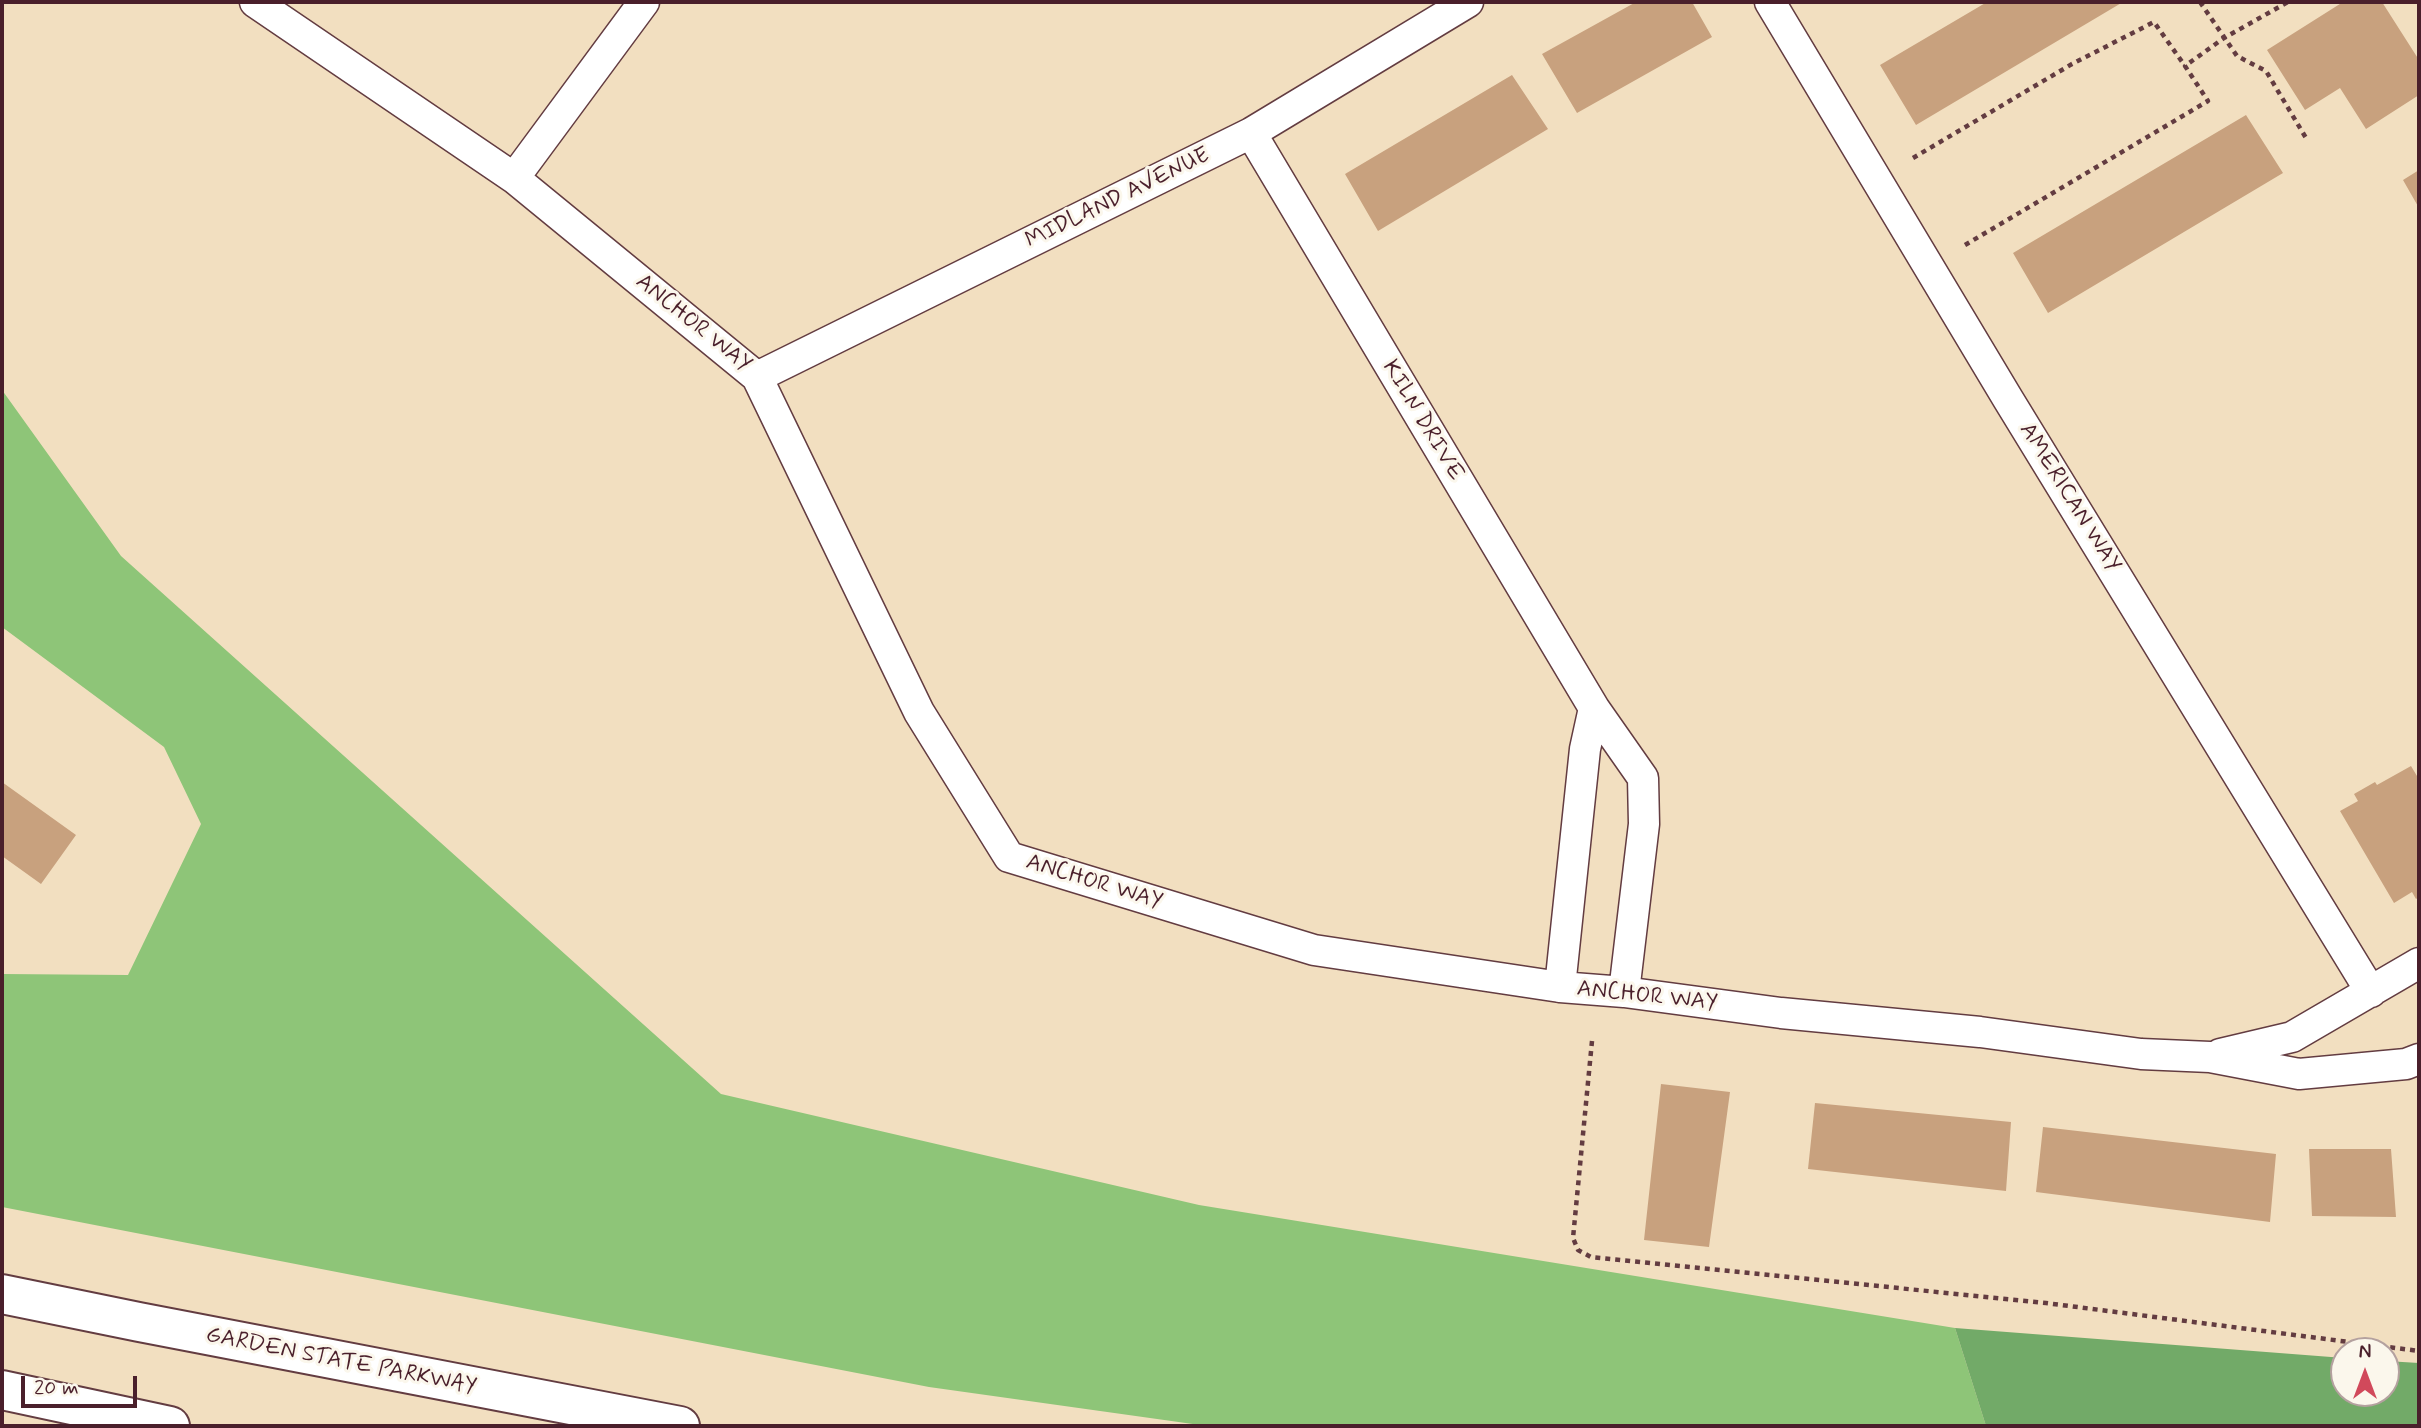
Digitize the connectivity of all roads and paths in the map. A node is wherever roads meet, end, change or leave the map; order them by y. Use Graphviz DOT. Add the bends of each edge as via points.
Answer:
graph roads {
  1 [pos="255,2"];
  2 [pos="644,2"];
  3 [pos="1468,2"];
  4 [pos="1770,2"];
  5 [pos="2200,2"];
  6 [pos="2288,2"];
  7 [pos="2224,38"];
  8 [pos="2185,66"];
  9 [pos="1251,133"];
  10 [pos="2305,138"];
  11 [pos="1913,158"];
  12 [pos="514,178"];
  13 [pos="1965,245"];
  14 [pos="757,377"];
  15 [pos="1594,708"];
  16 [pos="2419,963"];
  17 [pos="1560,987"];
  18 [pos="1624,992"];
  19 [pos="2371,992"];
  20 [pos="1592,1041"];
  21 [pos="2210,1057"];
  22 [pos="2419,1059"];
  23 [pos="2,1294"];
  24 [pos="2419,1351"];
  25 [pos="2,1390"];
  26 [pos="170,1426"];
  27 [pos="680,1426"];
  1 -- 12 [label="street, ANCHOR WAY"];
  2 -- 12 [label="street"];
  3 -- 9 [label="street, MIDLAND AVENUE"];
  4 -- 19 [label="street, AMERICAN WAY"];
  5 -- 7 [label="path"];
  6 -- 7 [label="path"];
  7 -- 8 [label="path"];
  7 -- 10 [label="path" via="2237,55 2266,71"];
  8 -- 11 [label="path" via="2154,22 2072,64"];
  8 -- 13 [label="path" via="2208,101"];
  9 -- 14 [label="street, MIDLAND AVENUE"];
  9 -- 15 [label="street, KILN DRIVE"];
  12 -- 14 [label="street, ANCHOR WAY"];
  14 -- 17 [label="street, ANCHOR WAY" via="919,712 1009,857 1314,950"];
  15 -- 17 [label="street" via="1585,749"];
  15 -- 18 [label="street, KILN DRIVE" via="1643,778 1644,824"];
  16 -- 19 [label="street, ANCHOR WAY"];
  17 -- 18 [label="street, ANCHOR WAY"];
  18 -- 21 [label="street, ANCHOR WAY" via="2141,1054"];
  19 -- 21 [label="street, ANCHOR WAY" via="2292,1037"];
  20 -- 24 [label="path" via="1573,1238 1578,1251 1591,1257 2033,1302"];
  21 -- 22 [label="street, ANCHOR WAY" via="2299,1074"];
  23 -- 27 [label="highway, GARDEN STATE PARKWAY"];
  25 -- 26 [label="highway"];
}
